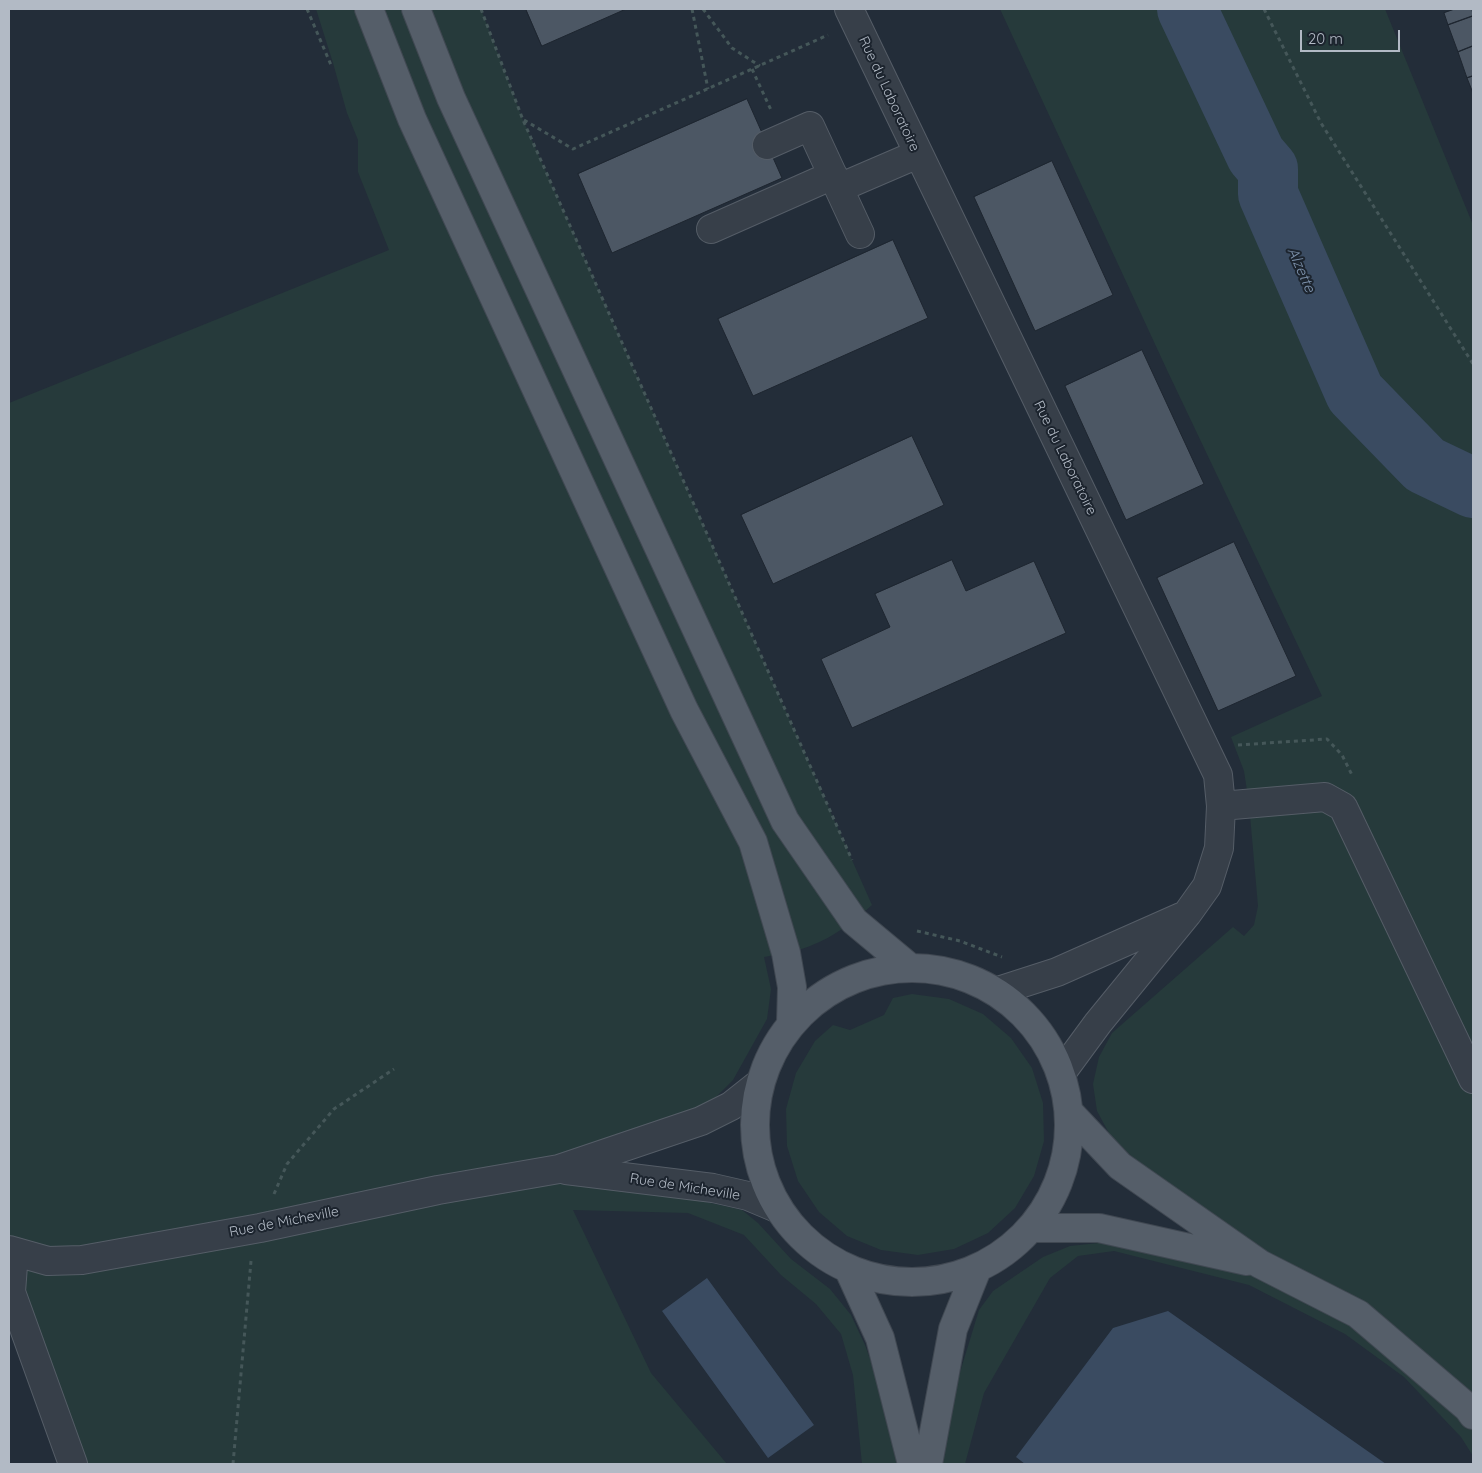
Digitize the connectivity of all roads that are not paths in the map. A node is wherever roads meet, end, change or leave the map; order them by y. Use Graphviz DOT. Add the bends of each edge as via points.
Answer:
graph roads {
  1 [pos="369,9"];
  2 [pos="416,9"];
  3 [pos="852,16"];
  4 [pos="776,141"];
  5 [pos="918,154"];
  6 [pos="836,182"];
  7 [pos="712,229"];
  8 [pos="860,234"];
  9 [pos="1221,806"];
  10 [pos="1187,914"];
  11 [pos="908,966"];
  12 [pos="998,992"];
  13 [pos="791,1022"];
  14 [pos="1062,1072"];
  15 [pos="1473,1079"];
  16 [pos="760,1083"];
  17 [pos="1070,1113"];
  18 [pos="560,1169"];
  19 [pos="779,1210"];
  20 [pos="1032,1228"];
  21 [pos="11,1251"];
  22 [pos="1260,1264"];
  23 [pos="977,1269"];
  24 [pos="848,1270"];
  25 [pos="1473,1416"];
  26 [pos="73,1464"];
  27 [pos="912,1464"];
  28 [pos="928,1464"];
  1 -- 13 [label="main road" via="412,120 680,701 753,842 786,952 792,986"];
  2 -- 11 [label="main road" via="451,98 785,821 854,921"];
  3 -- 5 [label="street, Rue du Laboratoire"];
  4 -- 6 [label="street" via="810,126"];
  5 -- 6 [label="street"];
  5 -- 9 [label="street, Rue du Laboratoire" via="1206,748 1218,775"];
  6 -- 7 [label="street"];
  6 -- 8 [label="street"];
  9 -- 10 [label="street, Rue du Laboratoire" via="1219,848 1207,886"];
  9 -- 15 [label="street" via="1325,797 1343,807"];
  10 -- 12 [label="street" via="1057,972"];
  10 -- 14 [label="street, Rue du Laboratoire"];
  11 -- 12 [label="main road" via="955,972"];
  11 -- 13 [label="main road" via="864,973 824,993"];
  12 -- 14 [label="main road" via="1037,1026"];
  13 -- 16 [label="main road" via="772,1051"];
  14 -- 17 [label="main road"];
  16 -- 18 [label="street, Rue de Micheville" via="731,1106 701,1121"];
  16 -- 19 [label="main road" via="754,1126 759,1161"];
  17 -- 20 [label="main road" via="1066,1162 1055,1193"];
  17 -- 22 [label="main road" via="1120,1166"];
  18 -- 19 [label="street, Rue de Micheville" via="713,1188 748,1196"];
  18 -- 21 [label="street, Rue de Micheville" via="82,1260 48,1261"];
  19 -- 24 [label="main road" via="809,1245"];
  20 -- 22 [label="main road" via="1099,1228"];
  20 -- 23 [label="main road" via="1007,1252"];
  21 -- 26 [label="street" via="11,1292"];
  22 -- 25 [label="main road" via="1358,1314 1468,1408"];
  23 -- 24 [label="main road" via="935,1282 891,1282"];
  23 -- 28 [label="main road" via="953,1329"];
  24 -- 27 [label="main road" via="880,1338"];
}
